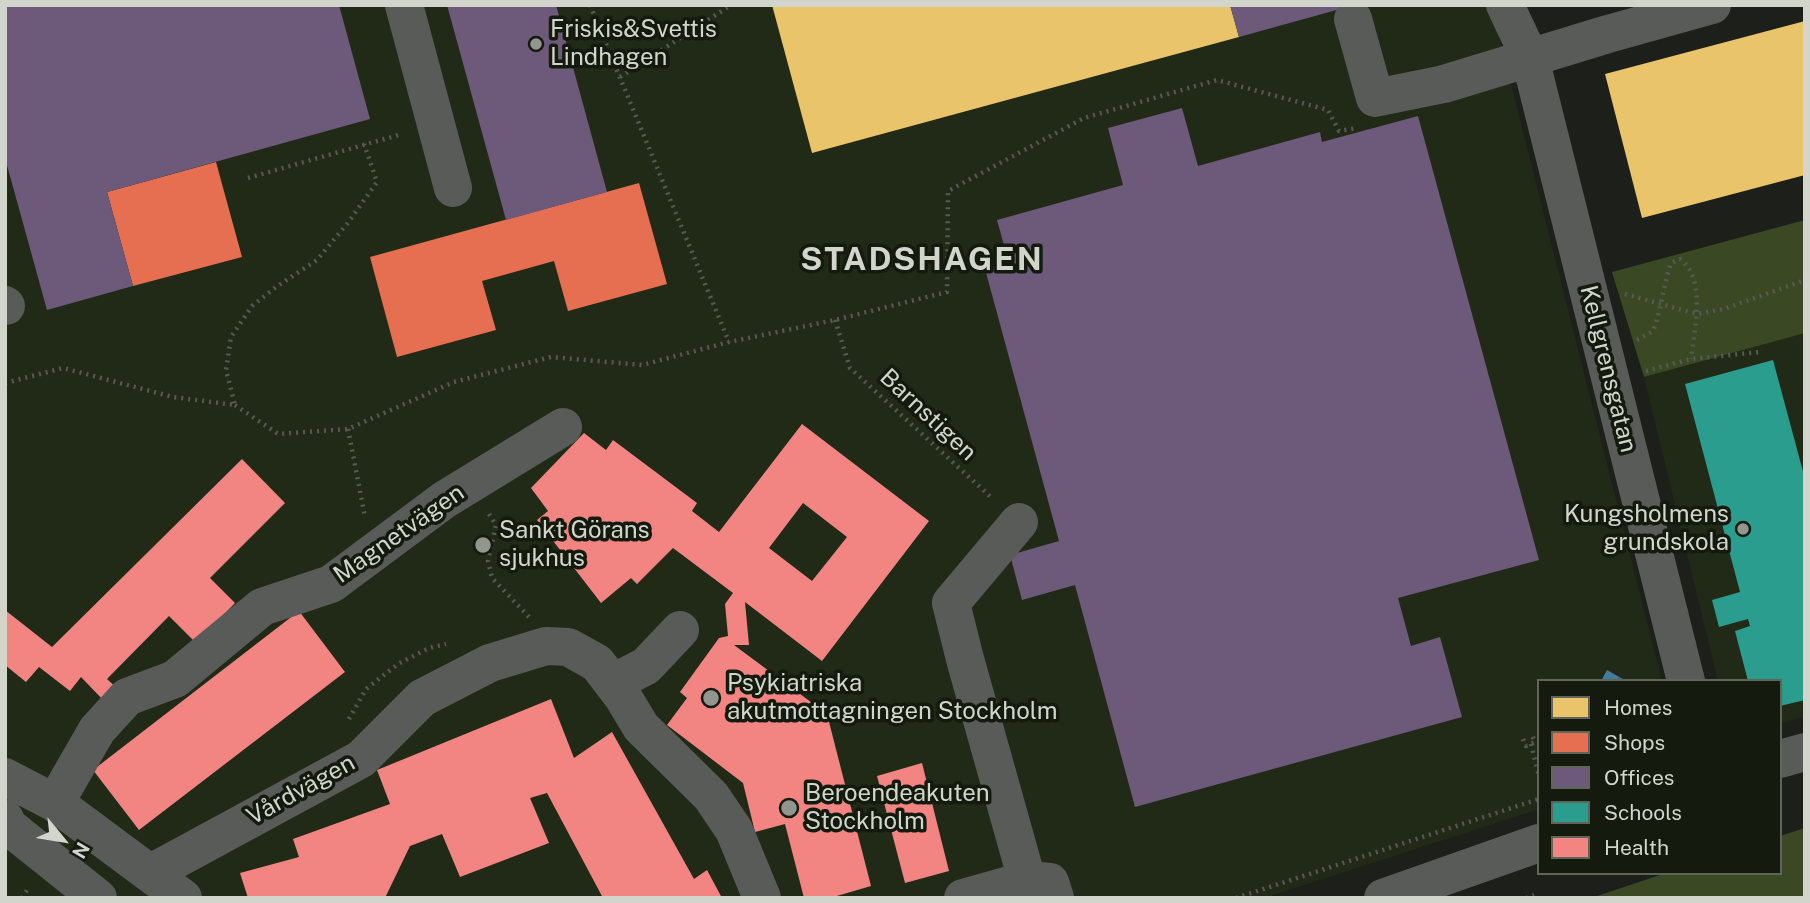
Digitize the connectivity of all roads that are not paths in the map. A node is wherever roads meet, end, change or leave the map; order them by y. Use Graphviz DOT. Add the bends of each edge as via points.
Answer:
graph roads {
  1 [pos="404,5"];
  2 [pos="1505,5"];
  3 [pos="1536,5"];
  4 [pos="1712,5"];
  5 [pos="1353,19"];
  6 [pos="1530,58"];
  7 [pos="453,188"];
  8 [pos="563,427"];
  9 [pos="1019,522"];
  10 [pos="680,630"];
  11 [pos="1685,679"];
  12 [pos="612,683"];
  13 [pos="1805,752"];
  14 [pos="1782,758"];
  15 [pos="6,779"];
  16 [pos="55,803"];
  17 [pos="5,819"];
  18 [pos="1537,844"];
  19 [pos="151,873"];
  20 [pos="1044,887"];
  21 [pos="98,898"];
  22 [pos="183,898"];
  23 [pos="762,898"];
  24 [pos="963,898"];
  25 [pos="1383,898"];
  1 -- 7 [label="street"];
  2 -- 6 [label="street, Kellgrensgatan"];
  3 -- 6 [label="street, Kellgrensgatan"];
  4 -- 6 [label="street"];
  5 -- 6 [label="street" via="1375,97 1444,84"];
  6 -- 11 [label="street, Kellgrensgatan"];
  8 -- 16 [label="street, Magnetvägen" via="444,500 331,584 262,607 175,679 127,697 97,730"];
  9 -- 20 [label="street" via="951,603"];
  10 -- 12 [label="street" via="646,666"];
  12 -- 19 [label="street, Vårdvägen" via="597,663 568,647 546,646 490,663 422,698 360,759"];
  12 -- 23 [label="street, Vårdvägen" via="641,727 711,796 734,830"];
  13 -- 14 [label="street"];
  15 -- 16 [label="street"];
  16 -- 19 [label="street"];
  17 -- 21 [label="street"];
  18 -- 25 [label="street"];
  19 -- 22 [label="street"];
  20 -- 24 [label="street"];
}
